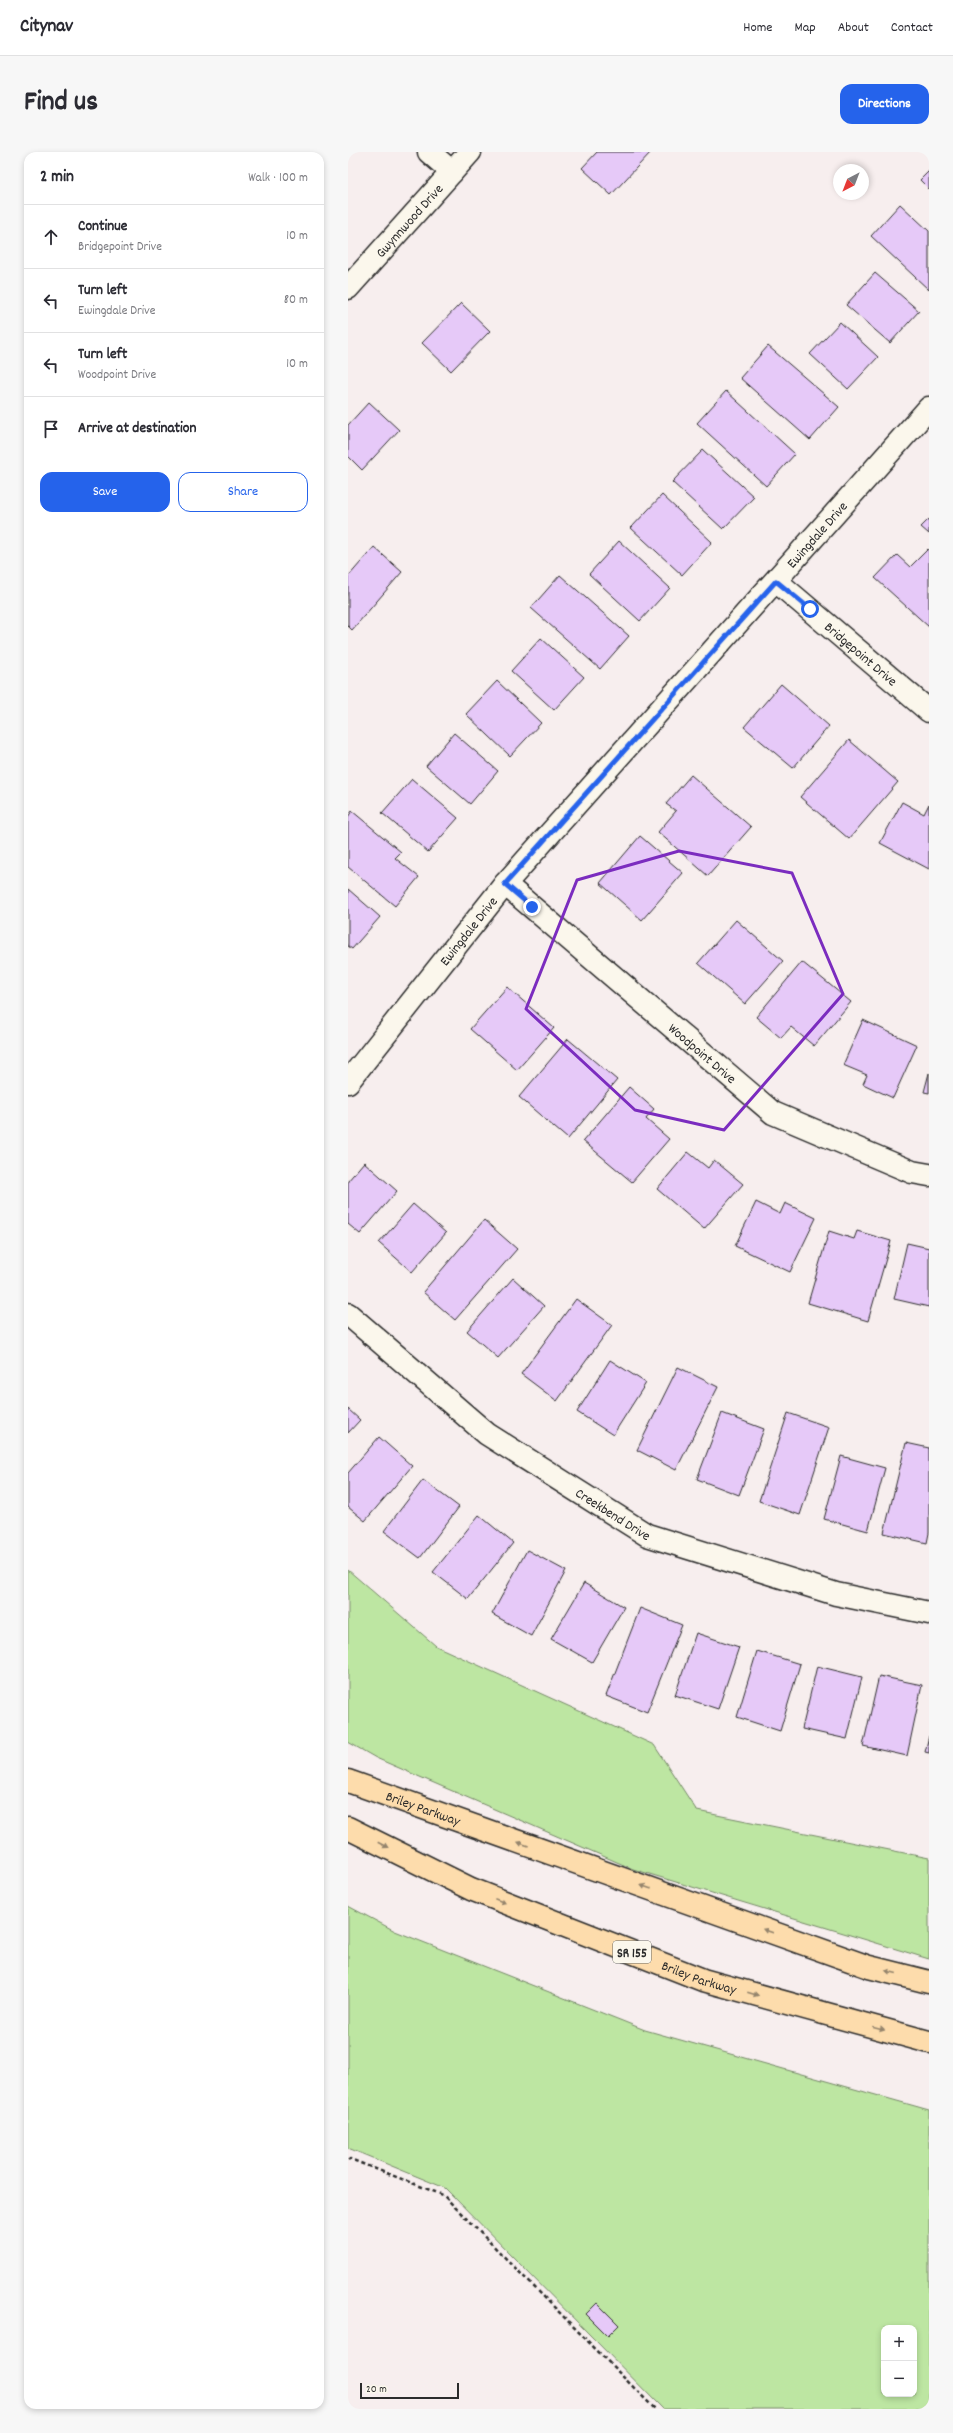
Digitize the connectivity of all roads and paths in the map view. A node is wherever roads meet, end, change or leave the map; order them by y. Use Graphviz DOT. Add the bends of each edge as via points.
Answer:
graph roads {
  1 [pos="429,152"];
  2 [pos="470,152"];
  3 [pos="452,172"];
  4 [pos="348,288"];
  5 [pos="929,408"];
  6 [pos="776,581"];
  7 [pos="929,711"];
  8 [pos="505,884"];
  9 [pos="348,1082"];
  10 [pos="929,1176"];
  11 [pos="348,1314"];
  12 [pos="929,1612"];
  13 [pos="348,1781"];
  14 [pos="348,1828"];
  15 [pos="929,1982"];
  16 [pos="929,2042"];
  17 [pos="348,2161"];
  18 [pos="655,2409"];
  1 -- 3 [label="street"];
  2 -- 3 [label="street, Gwynnwood Drive"];
  3 -- 4 [label="street, Gwynnwood Drive"];
  5 -- 6 [label="street, Ewingdale Drive"];
  6 -- 7 [label="street, Bridgepoint Drive"];
  6 -- 8 [label="street, Ewingdale Drive"];
  8 -- 9 [label="street, Ewingdale Drive"];
  8 -- 10 [label="street, Woodpoint Drive" via="773,1112 912,1172"];
  11 -- 12 [label="street, Creekbend Drive" via="486,1434 647,1535 836,1594"];
  15 -- 13 [label="highway, Briley Parkway, one-way" via="869,1967"];
  14 -- 16 [label="highway, Briley Parkway / SR 155, one-way" via="471,1889 703,1980"];
  17 -- 18 [label="path" via="350,2159 443,2195"];
}
